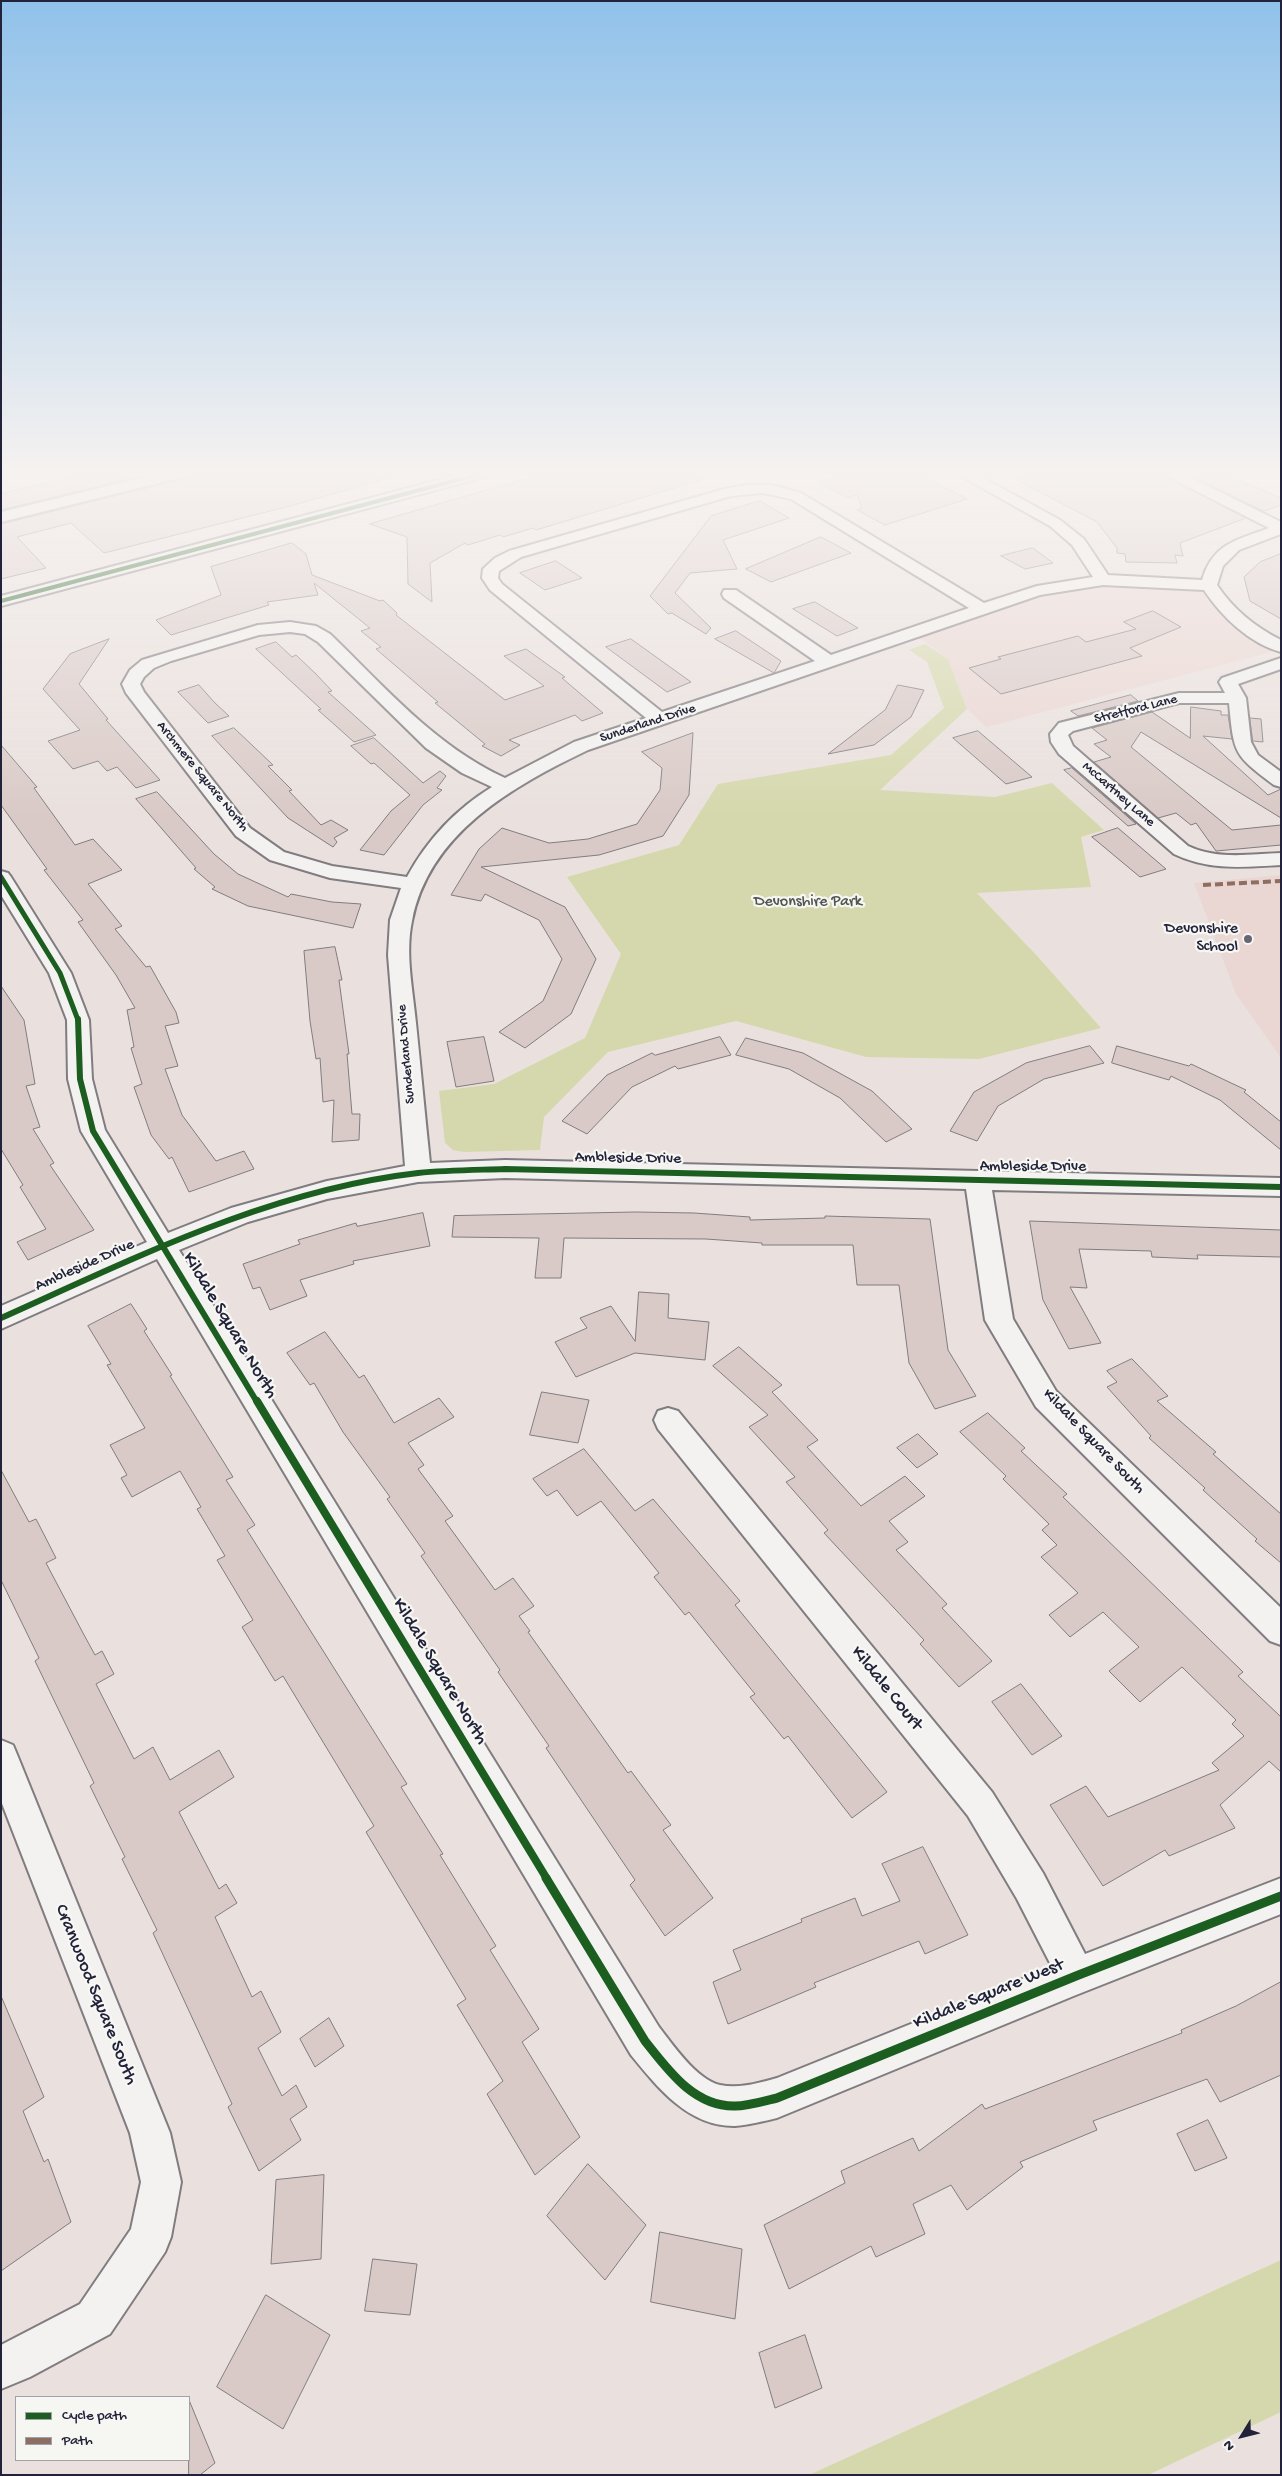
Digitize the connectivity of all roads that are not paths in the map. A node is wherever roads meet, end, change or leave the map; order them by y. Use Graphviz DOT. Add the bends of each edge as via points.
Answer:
graph roads {
  1 [pos="1209,585"];
  2 [pos="56,586"];
  3 [pos="495,586"];
  4 [pos="943,586"];
  5 [pos="1070,586"];
  6 [pos="730,594"];
  7 [pos="1,600"];
  8 [pos="982,609"];
  9 [pos="1281,647"];
  10 [pos="829,662"];
  11 [pos="1281,663"];
  12 [pos="1237,698"];
  13 [pos="660,720"];
  14 [pos="1058,738"];
  15 [pos="1281,781"];
  16 [pos="504,786"];
  17 [pos="1281,859"];
  18 [pos="1,877"];
  19 [pos="413,884"];
  20 [pos="418,1173"];
  21 [pos="978,1181"];
  22 [pos="1281,1187"];
  23 [pos="162,1246"];
  24 [pos="1,1318"];
  25 [pos="668,1420"];
  26 [pos="1281,1630"];
  27 [pos="1,1757"];
  28 [pos="1281,1896"];
  29 [pos="1076,1976"];
  30 [pos="706,2100"];
  31 [pos="1,2367"];
  1 -- 9 [label="street" via="1226,609 1245,626"];
  2 -- 7 [label="street"];
  3 -- 13 [label="street"];
  4 -- 8 [label="street"];
  5 -- 8 [label="street, Sunderland Drive" via="1037,591"];
  6 -- 10 [label="street"];
  8 -- 10 [label="street, Sunderland Drive"];
  10 -- 13 [label="street, Sunderland Drive"];
  11 -- 12 [label="street" via="1228,682"];
  12 -- 14 [label="street, Stretford Lane" via="1179,698 1066,727"];
  12 -- 15 [label="street" via="1242,742 1250,758"];
  13 -- 16 [label="street, Sunderland Drive" via="581,746"];
  14 -- 17 [label="street, McCartney Lane" via="1066,750 1181,850 1195,858 1214,862"];
  16 -- 19 [label="street, Sunderland Drive" via="444,835"];
  16 -- 19 [label="street, Archmere Square North" via="469,769 433,744 324,638 310,630 290,627 258,630 164,657 136,674 131,684 136,693 243,832 277,856 330,872"];
  18 -- 23 [label="street, Kildale Square North" via="60,973 78,1020 80,1078 93,1131"];
  19 -- 20 [label="street, Sunderland Drive" via="401,922 400,977"];
  20 -- 21 [label="street, Ambleside Drive" via="504,1169"];
  20 -- 23 [label="street, Ambleside Drive" via="327,1190 240,1215"];
  21 -- 22 [label="street, Ambleside Drive"];
  21 -- 26 [label="street, Kildale Square South" via="999,1320 1046,1399"];
  23 -- 24 [label="street, Ambleside Drive"];
  23 -- 30 [label="street, Kildale Square North" via="645,2041 682,2085"];
  25 -- 29 [label="street, Kildale Court" via="980,1804 1030,1886"];
  27 -- 31 [label="street, Cranwood Square South" via="150,2133 161,2182 150,2237 95,2318"];
  28 -- 29 [label="street, Kildale Square West"];
  29 -- 30 [label="street, Kildale Square West" via="777,2098 734,2106"];
}
